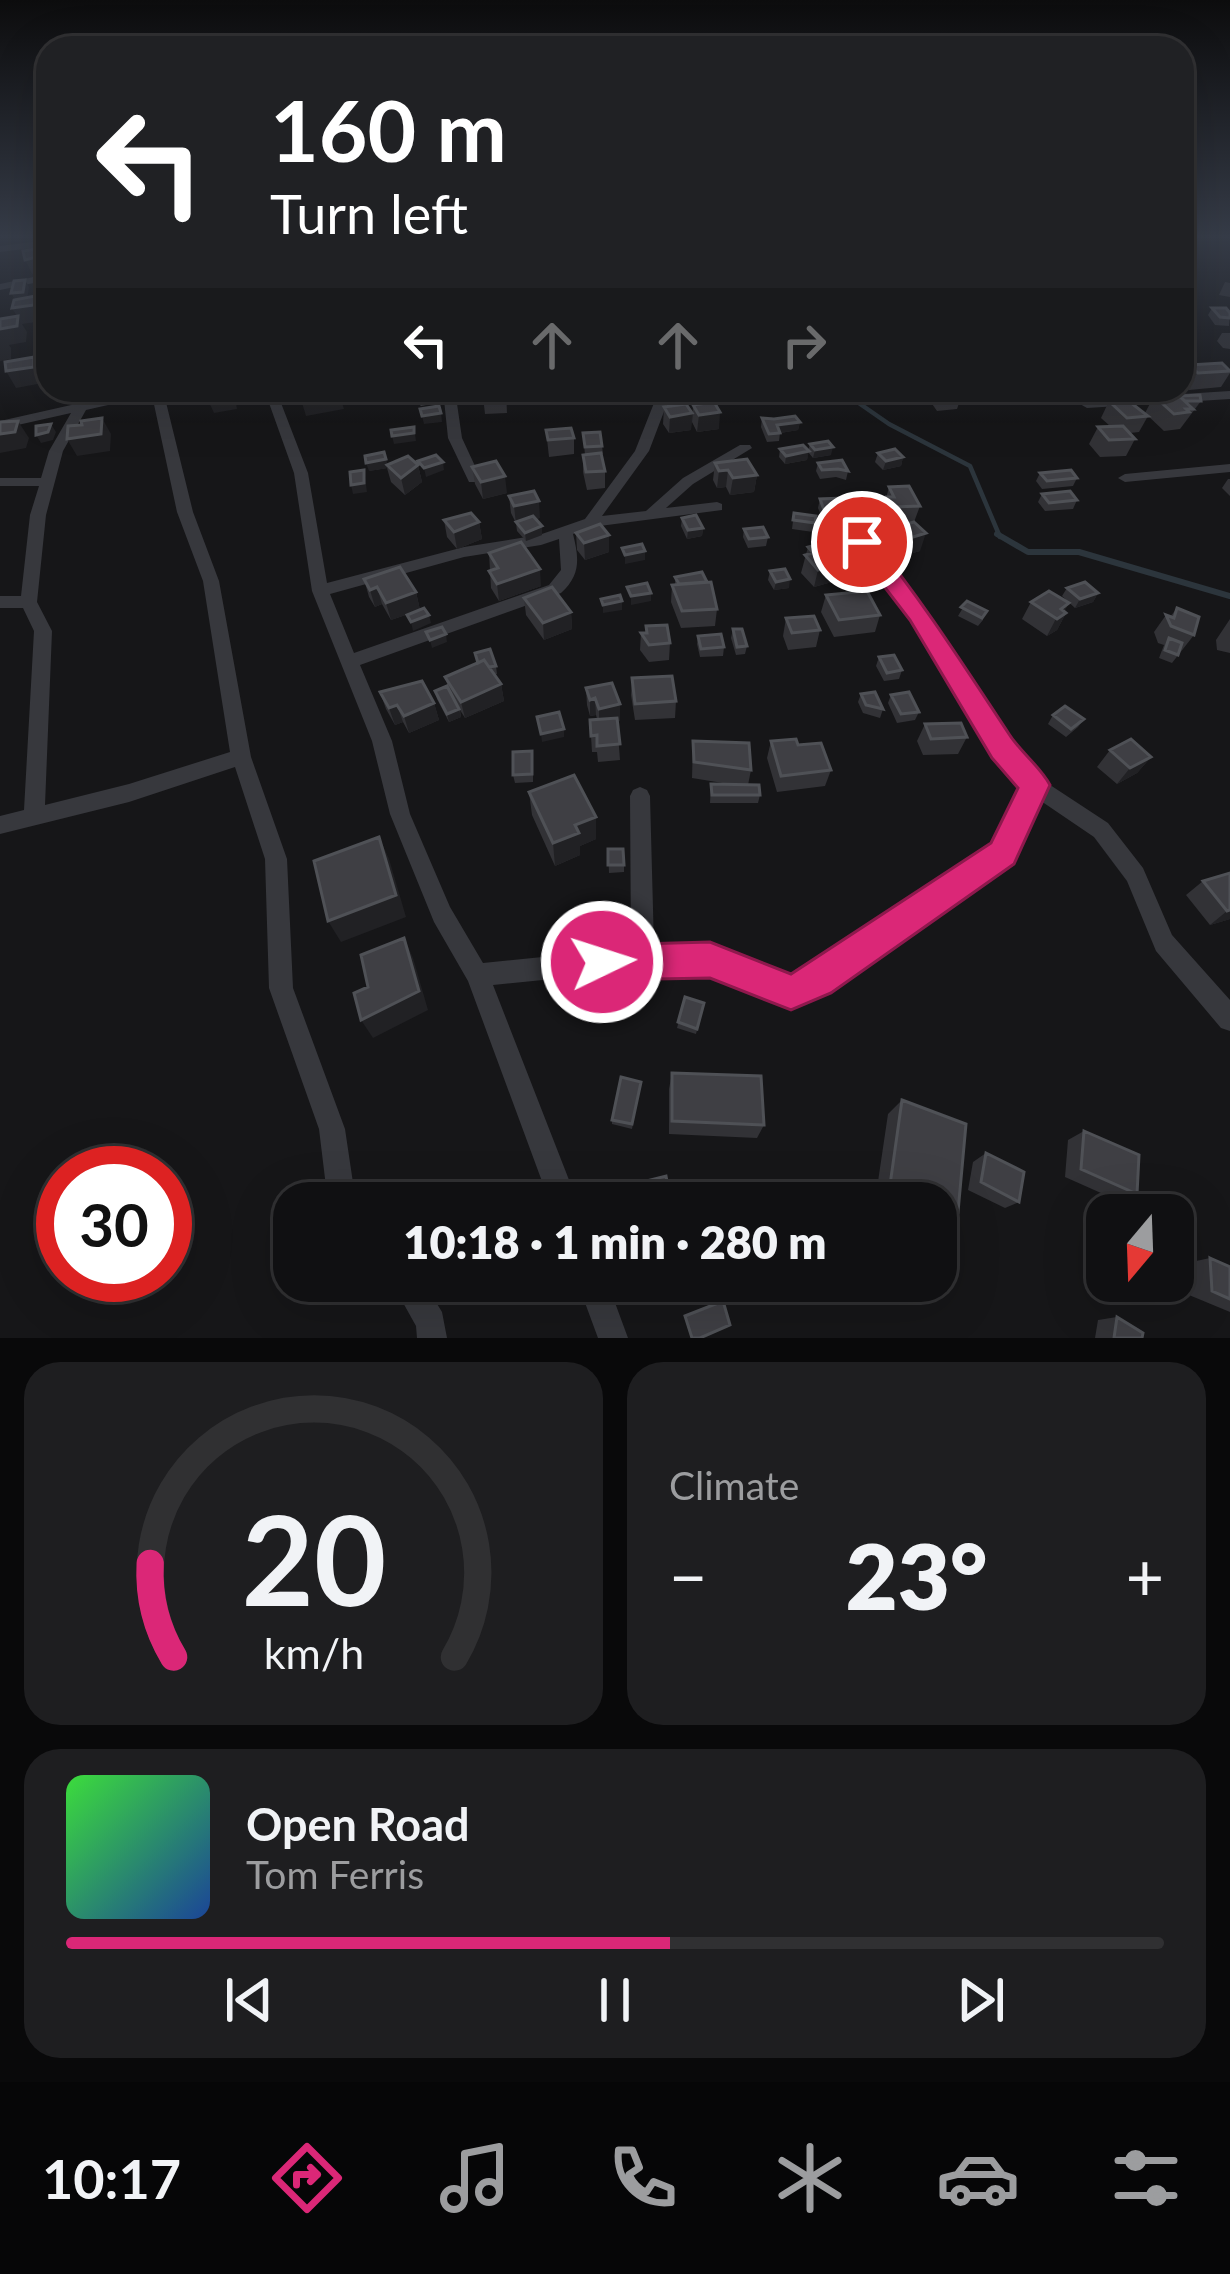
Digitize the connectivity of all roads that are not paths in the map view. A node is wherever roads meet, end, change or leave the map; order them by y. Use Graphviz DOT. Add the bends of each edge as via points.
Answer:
graph roads {
  1 [pos="1230,395"];
  2 [pos="1194,397"];
  3 [pos="105,402"];
  4 [pos="159,402"];
  5 [pos="275,402"];
  6 [pos="450,402"];
  7 [pos="661,402"];
  8 [pos="1120,402"];
  9 [pos="1088,404"];
  10 [pos="80,408"];
  11 [pos="0,425"];
  12 [pos="745,448"];
  13 [pos="1230,468"];
  14 [pos="1125,478"];
  15 [pos="474,479"];
  16 [pos="0,482"];
  17 [pos="45,482"];
  18 [pos="717,507"];
  19 [pos="653,512"];
  20 [pos="590,522"];
  21 [pos="565,532"];
  22 [pos="862,542"];
  23 [pos="320,591"];
  24 [pos="0,602"];
  25 [pos="29,602"];
  26 [pos="351,661"];
  27 [pos="241,757"];
  28 [pos="1034,785"];
  29 [pos="640,796"];
  30 [pos="34,814"];
  31 [pos="0,825"];
  32 [pos="643,958"];
  33 [pos="477,975"];
  34 [pos="1230,1019"];
  35 [pos="339,1182"];
  36 [pos="556,1182"];
  37 [pos="418,1302"];
  38 [pos="600,1302"];
  39 [pos="432,1338"];
  40 [pos="613,1338"];
  1 -- 2 [label="street"];
  3 -- 10 [label="street"];
  4 -- 27 [label="street" via="211,581"];
  5 -- 23 [label="street" via="301,473"];
  6 -- 15 [label="street" via="454,438"];
  7 -- 20 [label="street" via="642,451"];
  8 -- 9 [label="street"];
  10 -- 11 [label="street"];
  10 -- 17 [label="street"];
  12 -- 19 [label="street"];
  13 -- 14 [label="street"];
  16 -- 17 [label="street"];
  17 -- 25 [label="street"];
  18 -- 19 [label="street"];
  19 -- 20 [label="street"];
  20 -- 21 [label="street"];
  21 -- 23 [label="street"];
  21 -- 26 [label="street" via="572,566 555,589"];
  22 -- 28 [label="street"];
  23 -- 26 [label="street"];
  24 -- 25 [label="street"];
  25 -- 30 [label="street" via="43,631"];
  26 -- 33 [label="street" via="400,814"];
  27 -- 30 [label="street"];
  27 -- 35 [label="street" via="276,859 281,988 332,1129"];
  28 -- 32 [label="street" via="1002,853 791,992 710,960"];
  28 -- 34 [label="street" via="1101,830 1135,875 1164,943"];
  29 -- 32 [label="street"];
  30 -- 31 [label="street"];
  32 -- 33 [label="street"];
  33 -- 36 [label="street"];
  37 -- 39 [label="street"];
  38 -- 40 [label="street"];
}
